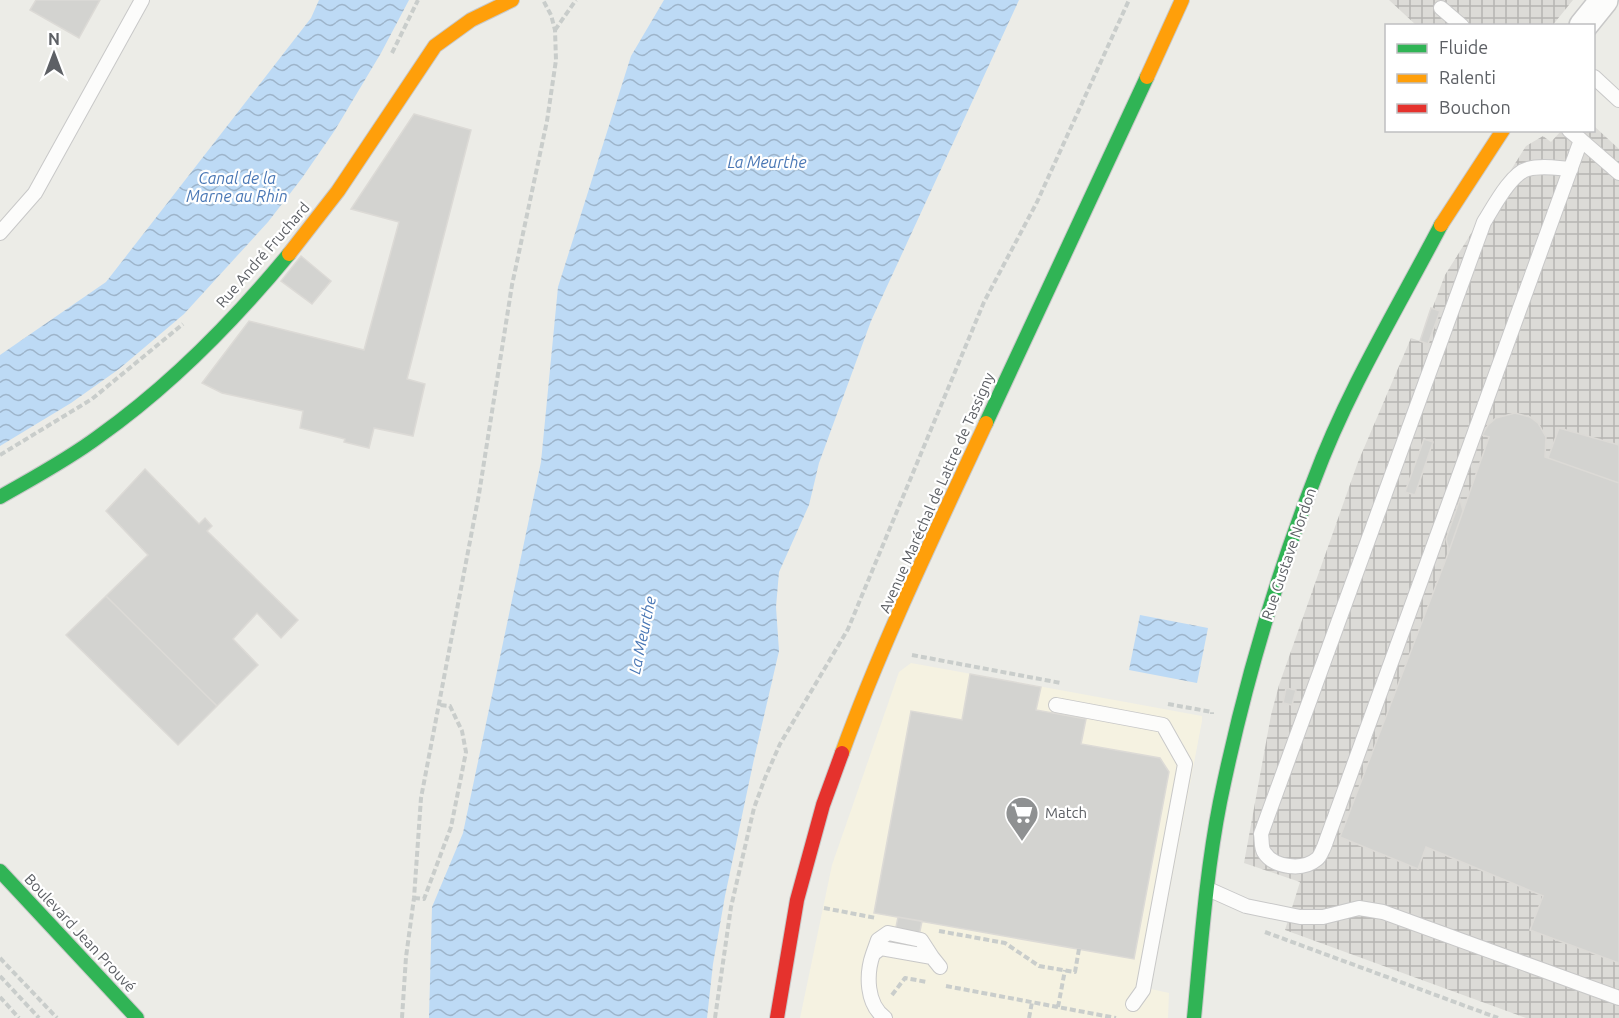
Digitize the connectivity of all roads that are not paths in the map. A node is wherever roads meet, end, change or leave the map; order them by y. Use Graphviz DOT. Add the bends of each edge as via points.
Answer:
graph roads {
  1 [pos="142,0"];
  2 [pos="512,0"];
  3 [pos="1182,0"];
  4 [pos="1604,0"];
  5 [pos="1441,8"];
  6 [pos="1460,24"];
  7 [pos="1585,24"];
  8 [pos="1595,79"];
  9 [pos="1619,100"];
  10 [pos="1502,132"];
  11 [pos="1571,132"];
  12 [pos="1581,140"];
  13 [pos="1571,169"];
  14 [pos="1619,173"];
  15 [pos="0,233"];
  16 [pos="0,497"];
  17 [pos="1056,705"];
  18 [pos="0,871"];
  19 [pos="1208,889"];
  20 [pos="936,962"];
  21 [pos="1619,998"];
  22 [pos="1133,1004"];
  23 [pos="882,1016"];
  24 [pos="136,1018"];
  25 [pos="777,1018"];
  26 [pos="1194,1018"];
  1 -- 15 [label="lane" via="35,193"];
  2 -- 16 [label="street, Rue André Fruchard" via="472,18 435,46 318,218 200,351 98,436"];
  3 -- 25 [label="street, Avenue Maréchal de Lattre de Tassigny" via="934,534 857,711 823,805 797,903"];
  4 -- 7 [label="street"];
  5 -- 6 [label="lane"];
  8 -- 9 [label="lane"];
  10 -- 19 [label="street, Rue Gustave Nordon" via="1437,234 1353,390 1314,479 1255,659 1221,803"];
  11 -- 12 [label="lane"];
  12 -- 13 [label="lane"];
  12 -- 14 [label="lane"];
  13 -- 13 [label="lane" via="1525,169 1508,185 1484,222 1261,834 1264,852 1276,863 1305,865 1316,860 1324,847"];
  17 -- 22 [label="lane" via="1163,725 1185,764 1143,990"];
  18 -- 24 [label="street, Boulevard Jean Prouvé"];
  19 -- 21 [label="lane" via="1246,906 1300,917 1323,917 1359,908 1383,912"];
  19 -- 26 [label="street, Rue Gustave Nordon"];
  20 -- 23 [label="lane" via="881,948 873,954 868,975 872,1003"];
}
